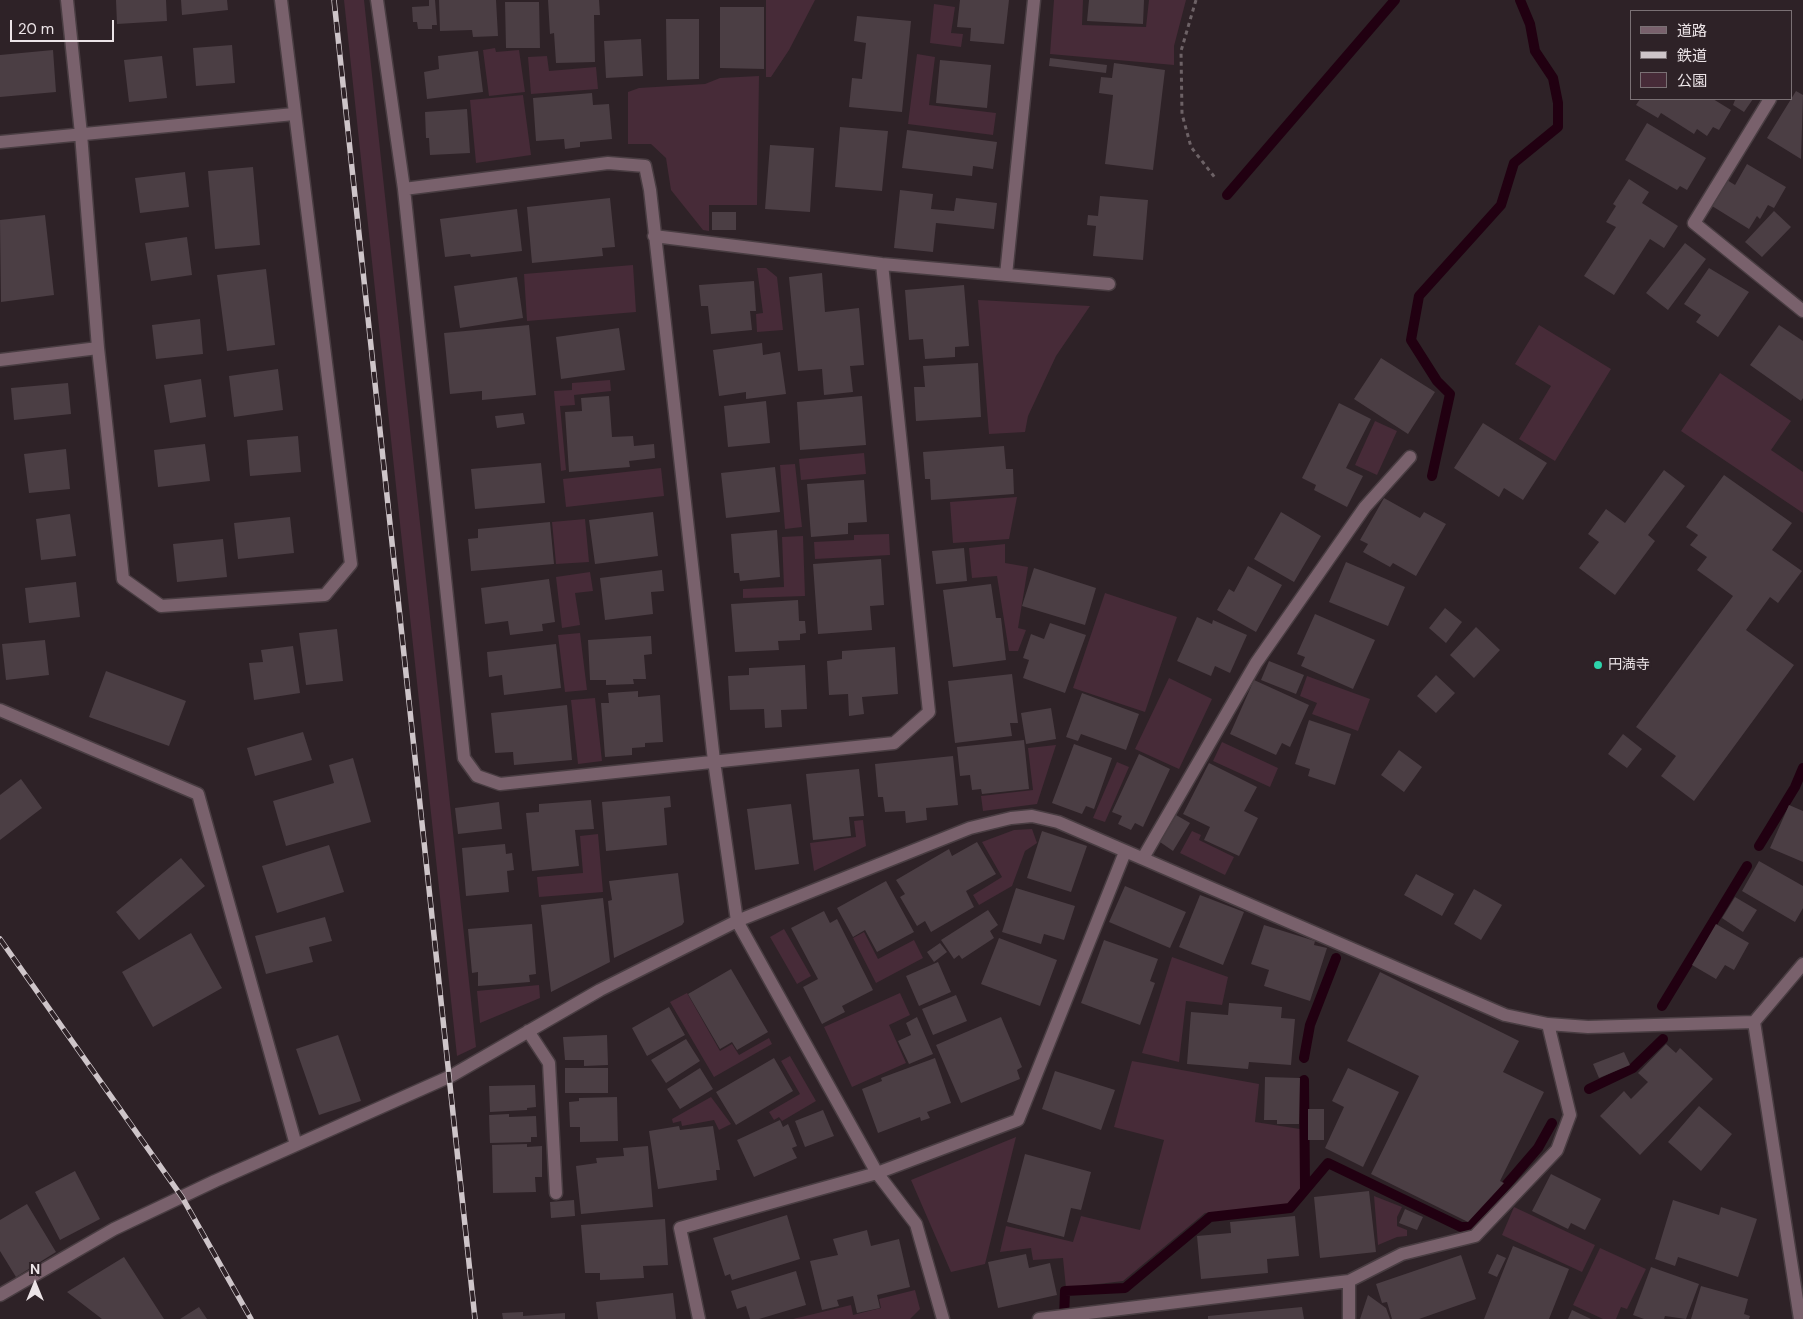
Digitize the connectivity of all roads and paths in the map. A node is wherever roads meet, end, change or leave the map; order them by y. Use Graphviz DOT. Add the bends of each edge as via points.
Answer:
graph roads {
  1 [pos="67,0"];
  2 [pos="281,0"];
  3 [pos="377,0"];
  4 [pos="1034,0"];
  5 [pos="1196,0"];
  6 [pos="1769,100"];
  7 [pos="294,114"];
  8 [pos="81,134"];
  9 [pos="0,142"];
  10 [pos="1216,179"];
  11 [pos="404,189"];
  12 [pos="654,236"];
  13 [pos="882,264"];
  14 [pos="1006,275"];
  15 [pos="1109,284"];
  16 [pos="1803,311"];
  17 [pos="98,348"];
  18 [pos="0,360"];
  19 [pos="1410,457"];
  20 [pos="0,710"];
  21 [pos="714,761"];
  22 [pos="1124,852"];
  23 [pos="1143,858"];
  24 [pos="737,921"];
  25 [pos="1803,964"];
  26 [pos="1754,1022"];
  27 [pos="1548,1024"];
  28 [pos="528,1031"];
  29 [pos="296,1145"];
  30 [pos="877,1172"];
  31 [pos="556,1193"];
  32 [pos="1349,1281"];
  33 [pos="0,1294"];
  34 [pos="1080,1315"];
  35 [pos="699,1319"];
  36 [pos="942,1319"];
  37 [pos="1039,1319"];
  38 [pos="1349,1319"];
  39 [pos="1800,1319"];
  1 -- 8 [label="street"];
  2 -- 7 [label="street"];
  3 -- 11 [label="street"];
  4 -- 14 [label="street"];
  5 -- 10 [label="path" via="1181,51 1182,114 1191,147"];
  6 -- 16 [label="street" via="1694,223"];
  7 -- 8 [label="street"];
  7 -- 17 [label="street" via="351,564 325,595 161,606 124,580"];
  8 -- 9 [label="street"];
  8 -- 17 [label="street"];
  11 -- 12 [label="street" via="608,162 645,166"];
  11 -- 21 [label="street" via="464,758 477,776 500,784"];
  12 -- 13 [label="street"];
  12 -- 21 [label="street"];
  13 -- 14 [label="street"];
  13 -- 21 [label="street" via="929,712 894,743"];
  14 -- 15 [label="street"];
  17 -- 18 [label="street"];
  19 -- 23 [label="street" via="1365,506 1256,663"];
  20 -- 29 [label="street" via="198,794"];
  21 -- 24 [label="street"];
  22 -- 23 [label="street"];
  22 -- 24 [label="street" via="1058,822 1032,816 1011,818 970,828"];
  22 -- 30 [label="street" via="1018,1120"];
  23 -- 27 [label="street" via="1505,1015"];
  24 -- 28 [label="street" via="600,990"];
  24 -- 30 [label="street"];
  25 -- 26 [label="street"];
  26 -- 27 [label="street" via="1588,1027"];
  26 -- 39 [label="street"];
  27 -- 32 [label="street" via="1570,1115 1557,1150 1475,1236 1402,1254"];
  28 -- 29 [label="street" via="451,1076"];
  28 -- 31 [label="street" via="549,1063"];
  29 -- 33 [label="street" via="114,1229"];
  30 -- 35 [label="street" via="680,1228"];
  30 -- 36 [label="street" via="916,1224"];
  32 -- 34 [label="street"];
  32 -- 38 [label="street"];
  34 -- 37 [label="street"];
}
